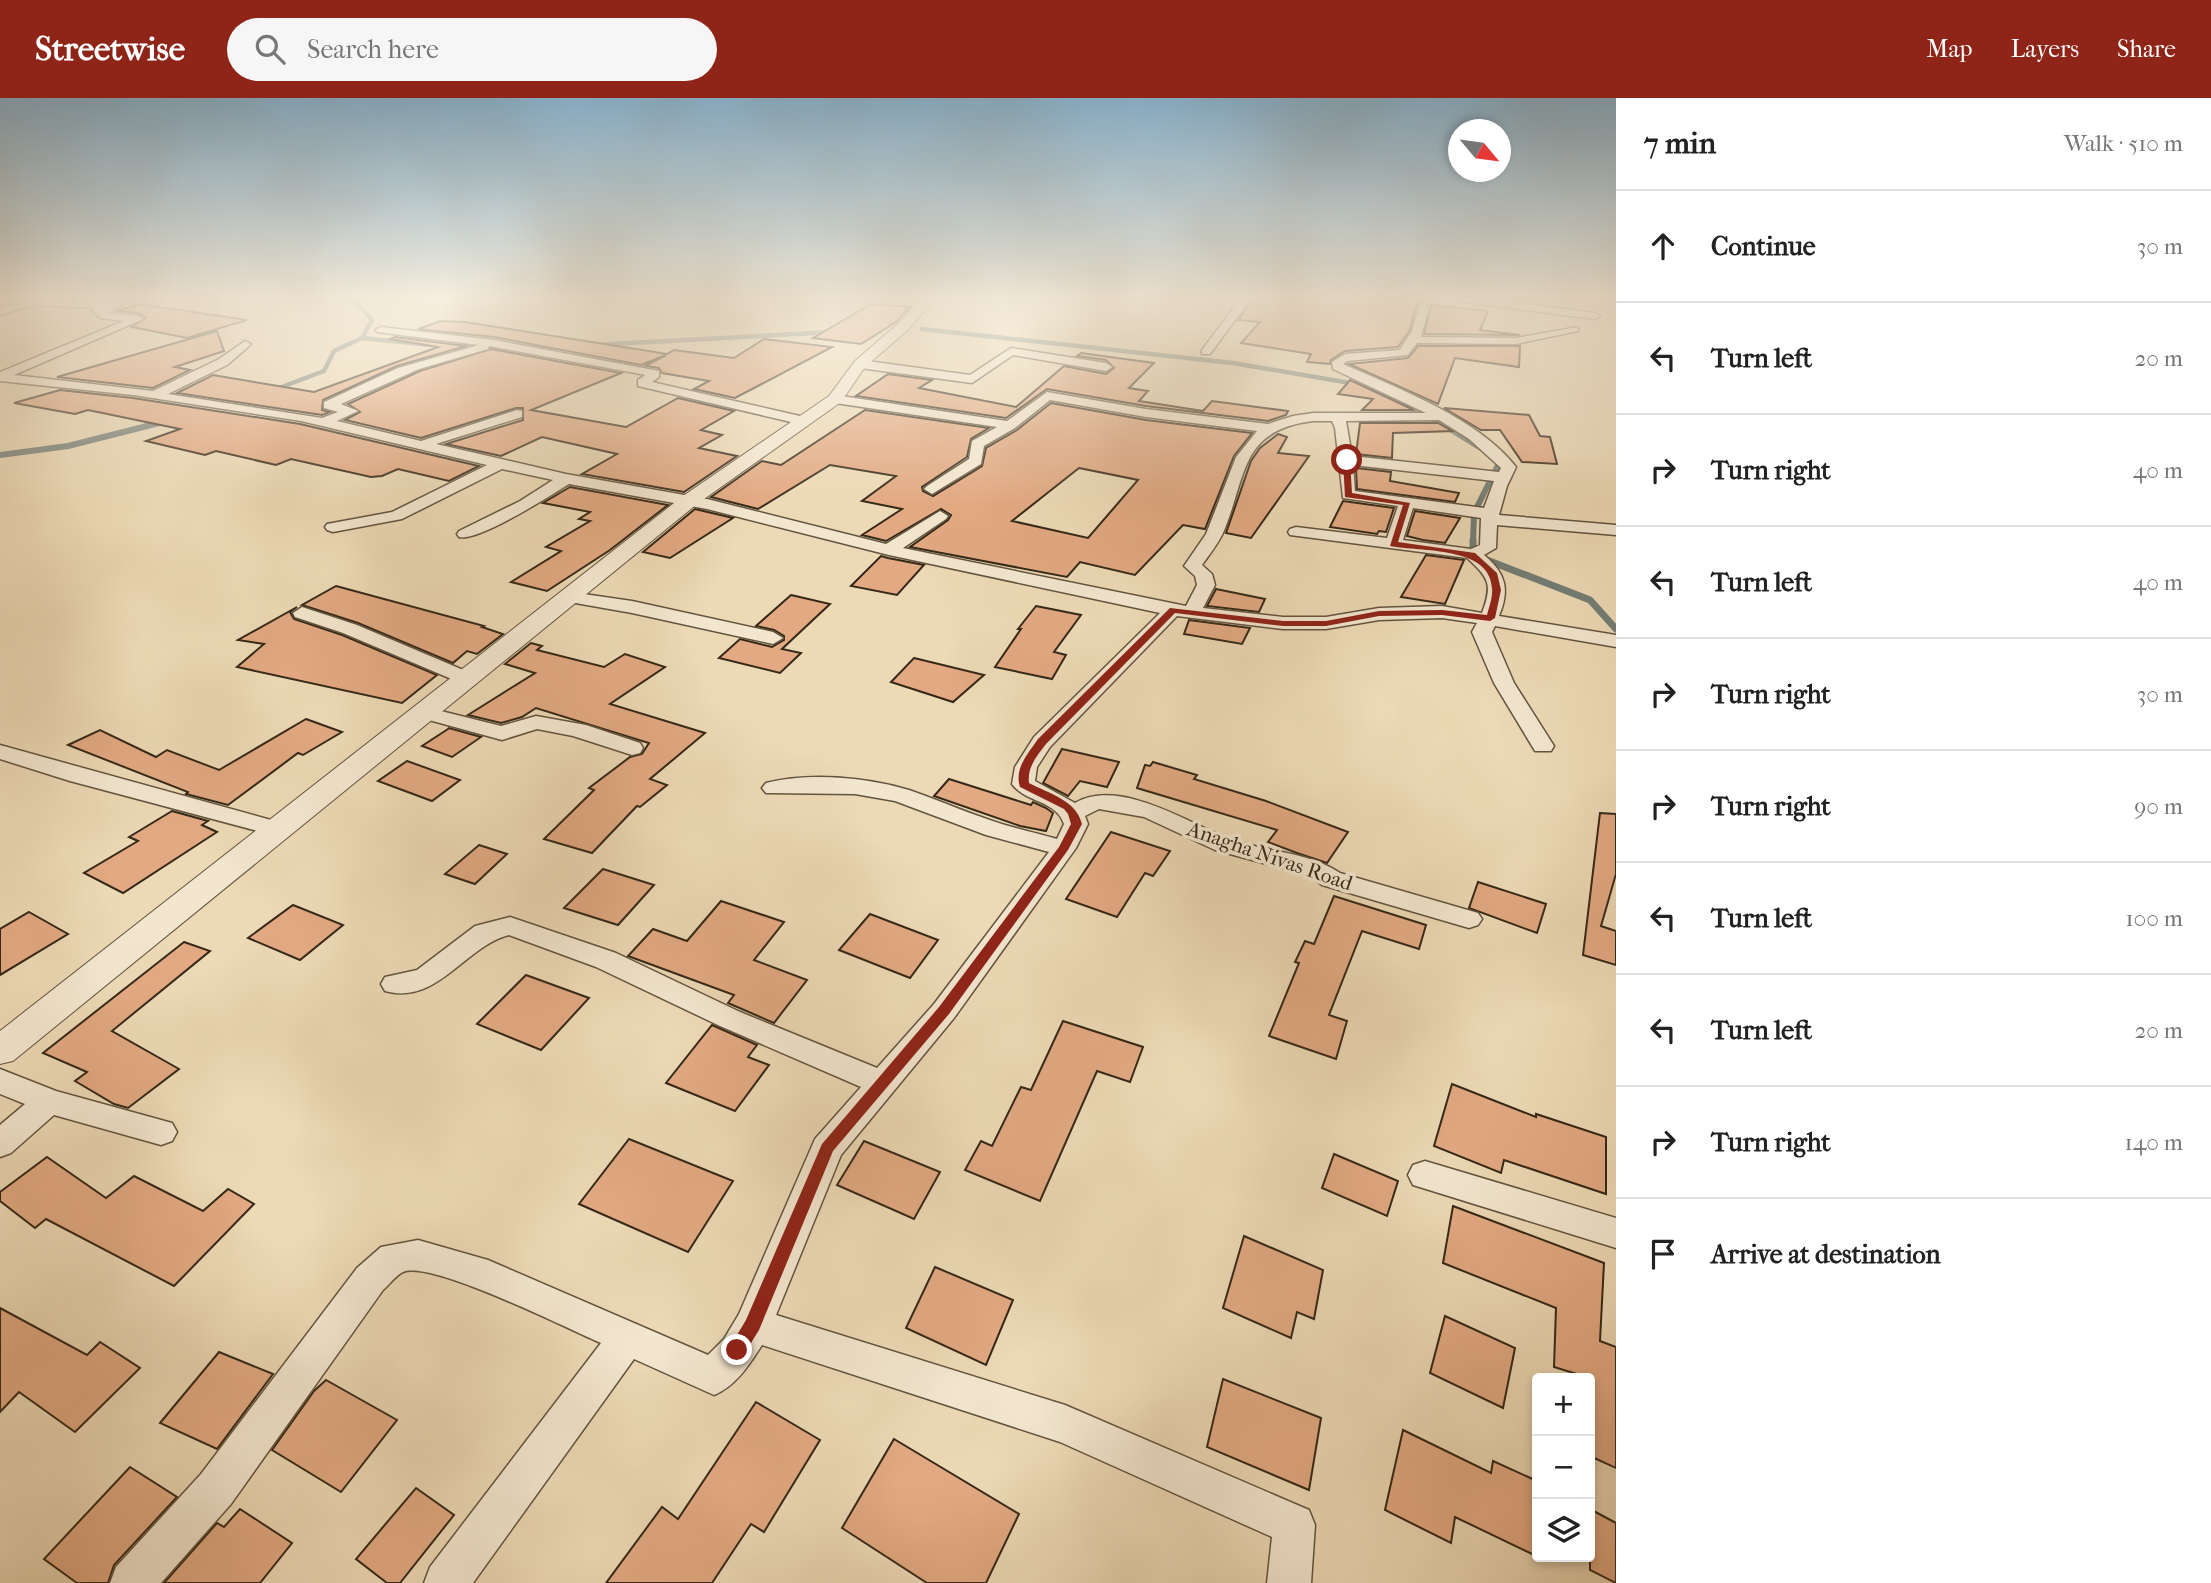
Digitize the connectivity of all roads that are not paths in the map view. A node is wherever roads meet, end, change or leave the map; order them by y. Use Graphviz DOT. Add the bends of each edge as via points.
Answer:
graph roads {
  1 [pos="25,366"];
  2 [pos="214,366"];
  3 [pos="417,366"];
  4 [pos="572,366"];
  5 [pos="615,366"];
  6 [pos="858,366"];
  7 [pos="877,366"];
  8 [pos="990,366"];
  9 [pos="1102,366"];
  10 [pos="1338,366"];
  11 [pos="1106,367"];
  12 [pos="0,377"];
  13 [pos="616,379"];
  14 [pos="632,384"];
  15 [pos="649,385"];
  16 [pos="155,395"];
  17 [pos="835,398"];
  18 [pos="517,414"];
  19 [pos="1337,417"];
  20 [pos="1432,417"];
  21 [pos="804,421"];
  22 [pos="324,422"];
  23 [pos="1010,425"];
  24 [pos="1267,428"];
  25 [pos="422,444"];
  26 [pos="1347,460"];
  27 [pos="502,463"];
  28 [pos="1496,476"];
  29 [pos="566,479"];
  30 [pos="932,489"];
  31 [pos="690,500"];
  32 [pos="1407,503"];
  33 [pos="940,516"];
  34 [pos="1489,516"];
  35 [pos="333,527"];
  36 [pos="1616,530"];
  37 [pos="1296,532"];
  38 [pos="465,534"];
  39 [pos="1393,544"];
  40 [pos="889,550"];
  41 [pos="1472,554"];
  42 [pos="570,597"];
  43 [pos="1182,611"];
  44 [pos="302,612"];
  45 [pos="1490,618"];
  46 [pos="773,638"];
  47 [pos="1616,640"];
  48 [pos="468,679"];
  49 [pos="425,713"];
  50 [pos="1543,746"];
  51 [pos="632,748"];
  52 [pos="0,752"];
  53 [pos="774,788"];
  54 [pos="1074,813"];
  55 [pos="280,830"];
  56 [pos="1064,848"];
  57 [pos="1469,919"];
  58 [pos="395,984"];
  59 [pos="0,1051"];
  60 [pos="0,1081"];
  61 [pos="883,1083"];
  62 [pos="49,1101"];
  63 [pos="161,1132"];
  64 [pos="0,1144"];
  65 [pos="1425,1175"];
  66 [pos="1616,1233"];
  67 [pos="753,1325"];
  68 [pos="628,1337"];
  69 [pos="132,1583"];
  70 [pos="446,1583"];
  71 [pos="1289,1583"];
  1 -- 12 [label="street"];
  2 -- 16 [label="street"];
  3 -- 22 [label="street" via="330,405 351,411"];
  4 -- 13 [label="street"];
  5 -- 15 [label="street" via="655,374 642,383"];
  6 -- 17 [label="street"];
  7 -- 8 [label="street" via="972,379"];
  9 -- 11 [label="street"];
  10 -- 20 [label="street"];
  12 -- 16 [label="street"];
  14 -- 15 [label="street"];
  15 -- 21 [label="street"];
  16 -- 22 [label="street"];
  17 -- 21 [label="street"];
  17 -- 23 [label="street"];
  18 -- 25 [label="street"];
  19 -- 20 [label="street"];
  19 -- 24 [label="street" via="1293,418"];
  19 -- 26 [label="street"];
  20 -- 28 [label="street" via="1499,455 1509,467"];
  21 -- 31 [label="street"];
  22 -- 25 [label="street"];
  23 -- 24 [label="street" via="1047,396"];
  23 -- 30 [label="street" via="977,444 976,461"];
  24 -- 43 [label="street" via="1256,436 1242,460 1213,536 1193,566 1203,574 1206,585"];
  25 -- 27 [label="street"];
  26 -- 28 [label="street"];
  26 -- 32 [label="street" via="1348,495"];
  27 -- 29 [label="street"];
  27 -- 35 [label="street" via="396,516"];
  28 -- 34 [label="street"];
  29 -- 31 [label="street"];
  29 -- 38 [label="street"];
  31 -- 40 [label="street"];
  31 -- 42 [label="street"];
  32 -- 34 [label="street"];
  32 -- 39 [label="street"];
  33 -- 40 [label="street"];
  34 -- 36 [label="street" via="1544,526"];
  34 -- 41 [label="street" via="1488,548"];
  37 -- 39 [label="street"];
  39 -- 41 [label="street"];
  40 -- 43 [label="street"];
  41 -- 45 [label="street" via="1493,573 1497,590"];
  42 -- 46 [label="street"];
  42 -- 48 [label="street"];
  43 -- 45 [label="street" via="1283,623 1430,612"];
  43 -- 54 [label="street" via="1042,741 1029,760 1024,785"];
  44 -- 48 [label="street"];
  45 -- 47 [label="street"];
  45 -- 50 [label="street" via="1482,632 1504,683"];
  48 -- 49 [label="street"];
  49 -- 51 [label="street" via="502,733 536,722"];
  49 -- 55 [label="street"];
  52 -- 55 [label="street"];
  53 -- 56 [label="street" via="856,787 900,795 995,830"];
  54 -- 56 [label="street" via="1076,824"];
  54 -- 57 [label="street, Anagha Nivas Road" via="1095,801 1150,811 1224,845 1317,869 1331,879"];
  55 -- 59 [label="street"];
  56 -- 61 [label="street" via="944,1011"];
  58 -- 61 [label="street" via="425,978 485,932 510,926 606,960 730,1019"];
  60 -- 62 [label="street"];
  61 -- 67 [label="street" via="827,1148"];
  62 -- 63 [label="street"];
  62 -- 64 [label="street"];
  65 -- 66 [label="street"];
  67 -- 68 [label="street" via="713,1377"];
  67 -- 71 [label="street" via="1065,1424 1294,1525"];
  68 -- 69 [label="street" via="475,1270 418,1255 394,1258 370,1279 338,1320 216,1489"];
  68 -- 70 [label="street"];
}
